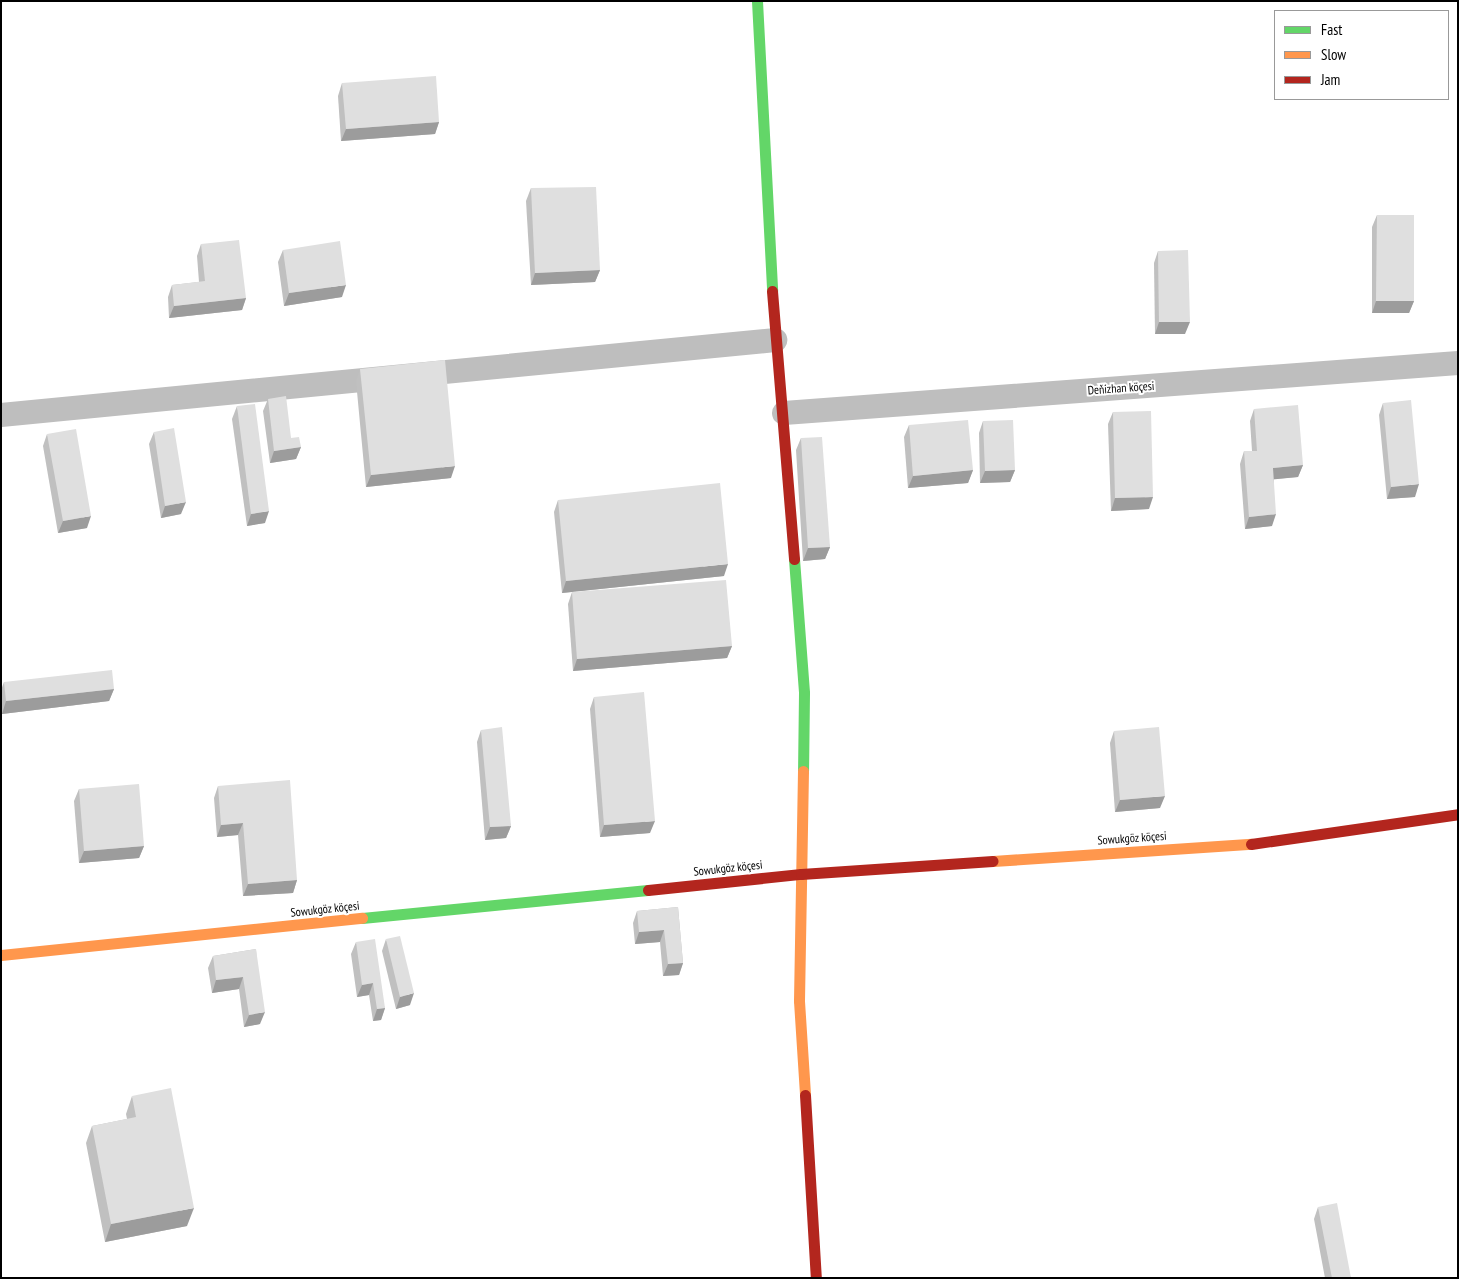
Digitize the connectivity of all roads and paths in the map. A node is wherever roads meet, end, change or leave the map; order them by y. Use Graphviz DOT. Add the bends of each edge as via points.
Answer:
graph roads {
  1 [pos="757,1"];
  2 [pos="775,340"];
  3 [pos="1458,363"];
  4 [pos="784,413"];
  5 [pos="1,415"];
  6 [pos="1458,814"];
  7 [pos="801,874"];
  8 [pos="1,955"];
  9 [pos="816,1278"];
  1 -- 2 [label="street"];
  2 -- 4 [label="street"];
  2 -- 5 [label="street"];
  3 -- 4 [label="street, Deňizhan köçesi"];
  4 -- 7 [label="street" via="804,693"];
  6 -- 7 [label="street, Sowukgöz köçesi" via="1245,845"];
  7 -- 8 [label="street, Sowukgöz köçesi"];
  7 -- 9 [label="street" via="800,1001"];
}
